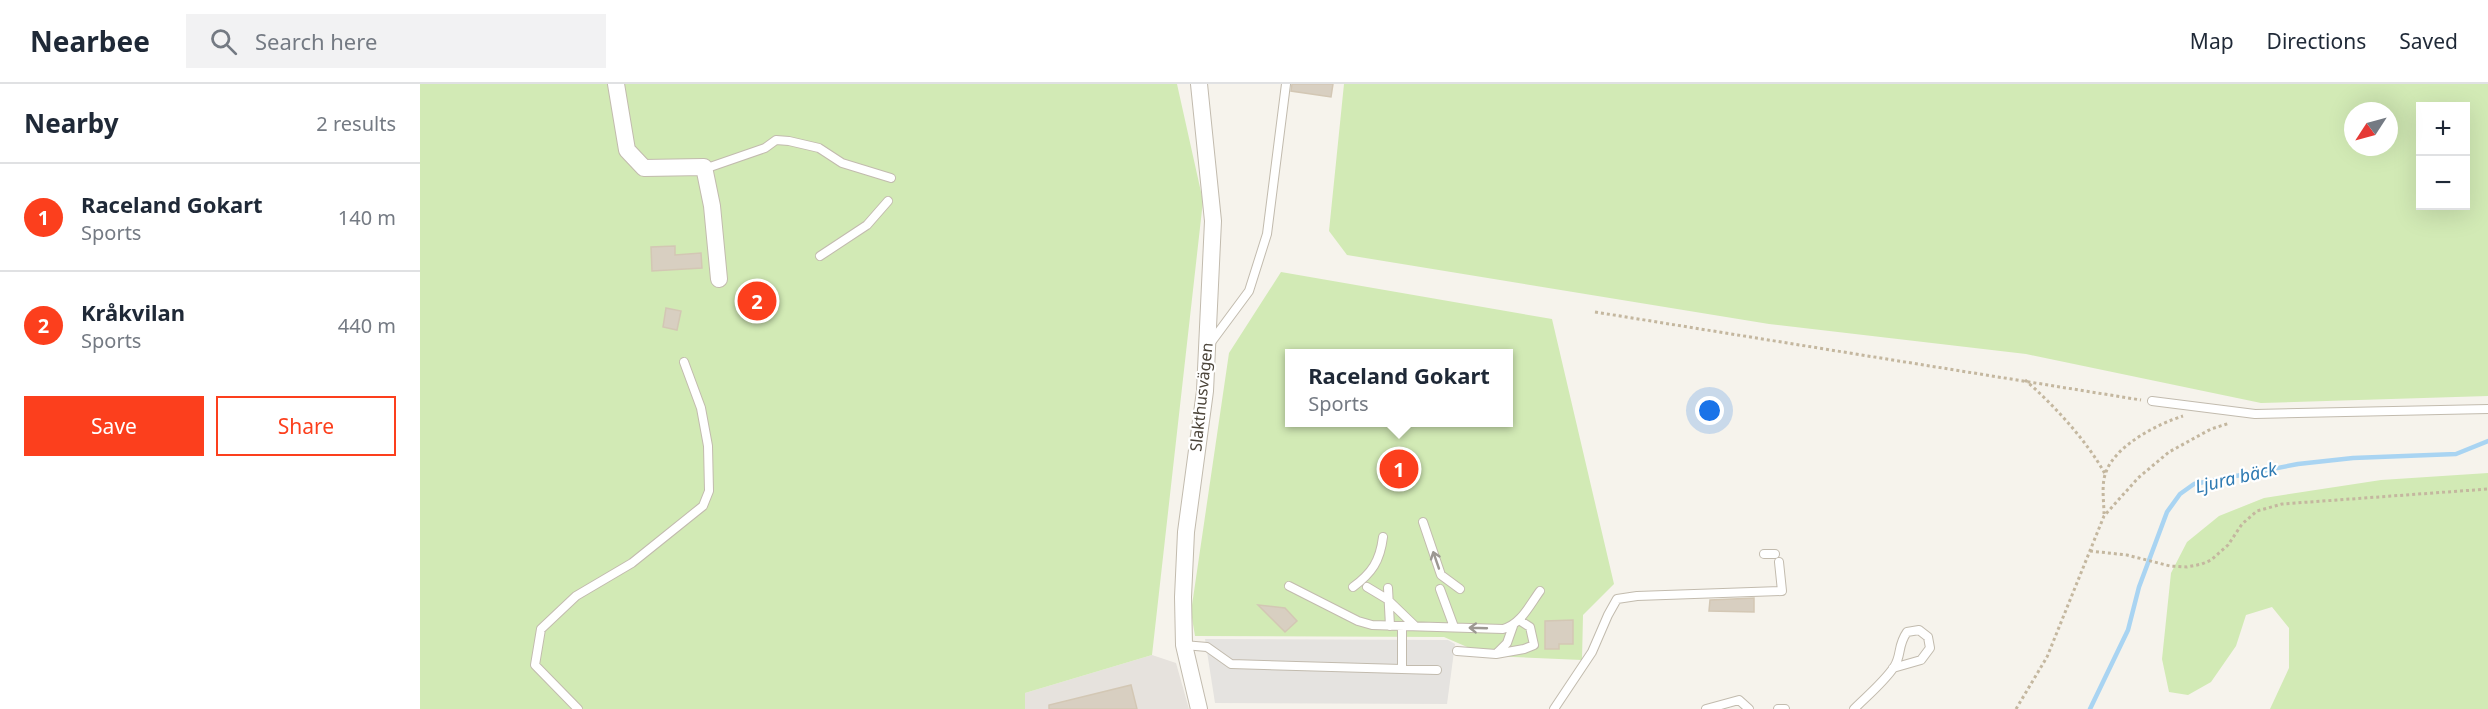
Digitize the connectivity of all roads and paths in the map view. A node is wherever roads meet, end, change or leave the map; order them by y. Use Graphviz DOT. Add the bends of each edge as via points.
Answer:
graph roads {
  1 [pos="616,84"];
  2 [pos="1199,84"];
  3 [pos="1286,84"];
  4 [pos="704,167"];
  5 [pos="891,178"];
  6 [pos="888,201"];
  7 [pos="820,256"];
  8 [pos="719,279"];
  9 [pos="1595,312"];
  10 [pos="1207,348"];
  11 [pos="684,362"];
  12 [pos="2025,380"];
  13 [pos="2151,401"];
  14 [pos="2207,409"];
  15 [pos="2488,409"];
  16 [pos="2255,414"];
  17 [pos="2104,474"];
  18 [pos="2488,489"];
  19 [pos="2104,516"];
  20 [pos="1423,522"];
  21 [pos="1383,537"];
  22 [pos="2090,551"];
  23 [pos="1764,554"];
  24 [pos="1775,554"];
  25 [pos="1779,562"];
  26 [pos="1289,586"];
  27 [pos="1353,587"];
  28 [pos="1367,587"];
  29 [pos="1388,588"];
  30 [pos="1440,589"];
  31 [pos="1460,589"];
  32 [pos="1540,591"];
  33 [pos="1388,599"];
  34 [pos="1516,623"];
  35 [pos="1390,626"];
  36 [pos="1402,626"];
  37 [pos="1415,626"];
  38 [pos="1454,627"];
  39 [pos="1184,645"];
  40 [pos="1457,651"];
  41 [pos="1496,654"];
  42 [pos="1893,668"];
  43 [pos="1402,669"];
  44 [pos="1437,670"];
  45 [pos="578,709"];
  46 [pos="1199,709"];
  47 [pos="1554,709"];
  48 [pos="1706,709"];
  49 [pos="1749,709"];
  50 [pos="1778,709"];
  51 [pos="1785,709"];
  52 [pos="1854,709"];
  53 [pos="2016,709"];
  1 -- 4 [label="street" via="627,150 644,168"];
  2 -- 10 [label="street, Slakthusvägen" via="1214,221"];
  3 -- 10 [label="lane" via="1267,234 1249,291"];
  4 -- 5 [label="lane" via="765,148 776,140 819,148 842,163"];
  4 -- 8 [label="street"];
  6 -- 7 [label="lane" via="867,225"];
  9 -- 12 [label="path"];
  10 -- 39 [label="street, Slakthusvägen" via="1186,532"];
  11 -- 45 [label="lane" via="701,408 708,446 709,491 703,507 632,563 576,596 541,629 535,665"];
  12 -- 13 [label="path"];
  12 -- 17 [label="path" via="2047,399 2094,454"];
  13 -- 14 [label="lane"];
  14 -- 16 [label="lane"];
  14 -- 17 [label="path" via="2173,419 2132,442 2114,455"];
  15 -- 16 [label="lane"];
  16 -- 19 [label="path" via="2211,429 2169,452"];
  17 -- 19 [label="path"];
  18 -- 22 [label="path" via="2282,504 2257,511 2211,560 2187,567"];
  19 -- 22 [label="path"];
  31 -- 20 [label="lane, one-way" via="1441,575"];
  21 -- 27 [label="lane" via="1381,552 1369,575"];
  22 -- 53 [label="path" via="2047,657"];
  23 -- 24 [label="lane"];
  25 -- 47 [label="lane" via="1782,591 1617,599 1592,652"];
  26 -- 35 [label="lane" via="1358,621"];
  28 -- 33 [label="lane"];
  29 -- 33 [label="lane"];
  30 -- 38 [label="lane"];
  32 -- 34 [label="lane"];
  33 -- 35 [label="lane"];
  33 -- 37 [label="lane"];
  34 -- 38 [label="lane, one-way" via="1503,629"];
  34 -- 41 [label="lane" via="1507,643"];
  34 -- 41 [label="lane" via="1530,627 1534,645"];
  35 -- 36 [label="lane"];
  36 -- 37 [label="lane"];
  36 -- 43 [label="lane"];
  37 -- 38 [label="lane"];
  39 -- 43 [label="lane" via="1207,647 1231,664"];
  39 -- 46 [label="street, Slakthusvägen"];
  40 -- 41 [label="lane"];
  42 -- 42 [label="lane" via="1921,660 1930,648 1928,637 1919,630 1907,632"];
  42 -- 52 [label="lane"];
  43 -- 44 [label="lane"];
  48 -- 49 [label="lane" via="1738,700"];
  50 -- 51 [label="lane"];
}
